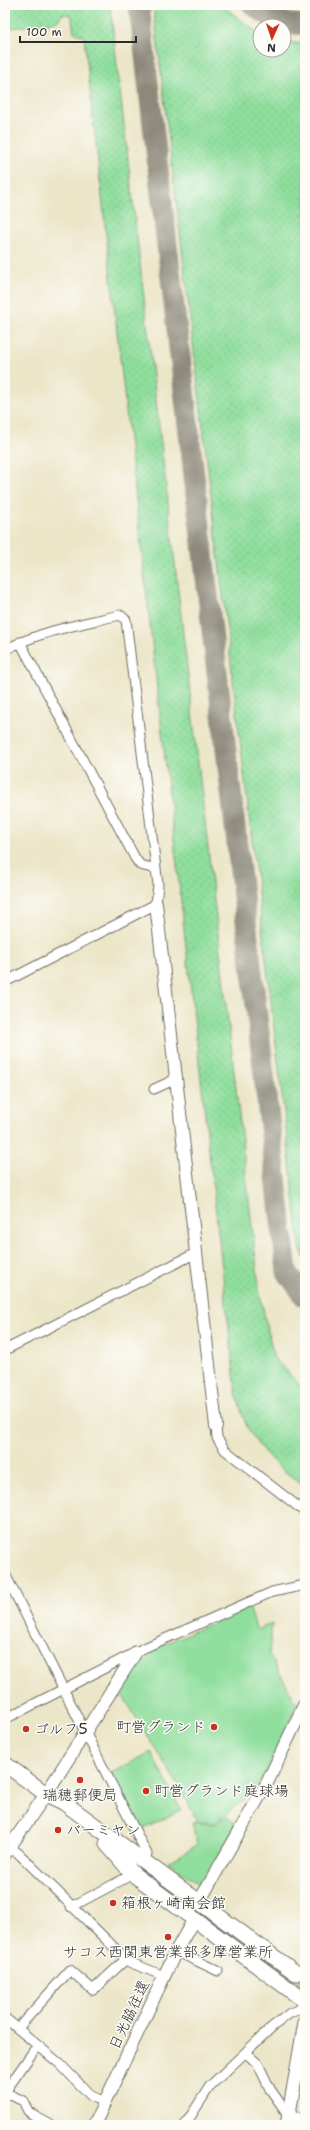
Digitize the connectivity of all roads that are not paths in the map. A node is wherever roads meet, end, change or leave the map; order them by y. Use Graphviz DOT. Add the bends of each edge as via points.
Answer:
graph roads {
  1 [pos="20,642"];
  2 [pos="5,650"];
  3 [pos="153,869"];
  4 [pos="156,904"];
  5 [pos="5,982"];
  6 [pos="176,1079"];
  7 [pos="154,1089"];
  8 [pos="196,1253"];
  9 [pos="5,1350"];
  10 [pos="216,1426"];
  11 [pos="305,1512"];
  12 [pos="5,1574"];
  13 [pos="305,1586"];
  14 [pos="136,1652"];
  15 [pos="64,1688"];
  16 [pos="305,1703"];
  17 [pos="5,1719"];
  18 [pos="86,1731"];
  19 [pos="5,1764"];
  20 [pos="46,1794"];
  21 [pos="108,1840"];
  22 [pos="6,1850"];
  23 [pos="147,1854"];
  24 [pos="133,1874"];
  25 [pos="203,1894"];
  26 [pos="71,1907"];
  27 [pos="194,1919"];
  28 [pos="176,1951"];
  29 [pos="126,1959"];
  30 [pos="218,1971"];
  31 [pos="297,1974"];
  32 [pos="164,1976"];
  33 [pos="305,2001"];
  34 [pos="305,2007"];
  35 [pos="5,2018"];
  36 [pos="305,2022"];
  37 [pos="18,2028"];
  38 [pos="36,2046"];
  39 [pos="246,2053"];
  40 [pos="5,2092"];
  41 [pos="105,2102"];
  42 [pos="305,2118"];
  43 [pos="288,2120"];
  44 [pos="51,2125"];
  45 [pos="94,2125"];
  46 [pos="185,2125"];
  1 -- 2 [label="street"];
  1 -- 3 [label="street" via="135,858 140,865"];
  1 -- 3 [label="street" via="120,615 126,620 151,823"];
  3 -- 4 [label="street" via="158,895"];
  4 -- 5 [label="street"];
  4 -- 6 [label="street"];
  6 -- 7 [label="street"];
  6 -- 8 [label="street"];
  8 -- 9 [label="street"];
  8 -- 10 [label="street"];
  10 -- 11 [label="street" via="217,1438 225,1450"];
  12 -- 15 [label="street"];
  13 -- 14 [label="street" via="272,1592"];
  14 -- 15 [label="street"];
  14 -- 18 [label="street"];
  15 -- 17 [label="street"];
  15 -- 18 [label="street"];
  16 -- 25 [label="street" via="267,1783"];
  18 -- 20 [label="street"];
  18 -- 23 [label="street"];
  19 -- 20 [label="main road"];
  20 -- 21 [label="main road" via="58,1808"];
  20 -- 22 [label="street"];
  21 -- 23 [label="main road" via="132,1844"];
  21 -- 24 [label="main road"];
  21 -- 31 [label="main road"];
  22 -- 26 [label="street" via="16,1852"];
  23 -- 25 [label="main road"];
  24 -- 26 [label="street"];
  24 -- 27 [label="main road"];
  25 -- 31 [label="main road"];
  26 -- 29 [label="street"];
  27 -- 28 [label="street, 日光脇往還"];
  27 -- 33 [label="main road"];
  28 -- 30 [label="street"];
  28 -- 32 [label="street, 日光脇往還"];
  29 -- 32 [label="street"];
  29 -- 37 [label="street" via="93,1990 70,1970"];
  32 -- 41 [label="street, 日光脇往還"];
  34 -- 39 [label="street" via="290,2013 272,2027"];
  35 -- 37 [label="street"];
  36 -- 43 [label="main road"];
  37 -- 38 [label="street"];
  38 -- 40 [label="street"];
  38 -- 41 [label="street" via="60,2064 91,2096"];
  39 -- 43 [label="street" via="258,2064"];
  39 -- 46 [label="street" via="210,2086"];
  40 -- 44 [label="street" via="23,2101 28,2111"];
  41 -- 45 [label="street, 日光脇往還"];
  42 -- 43 [label="street"];
}
